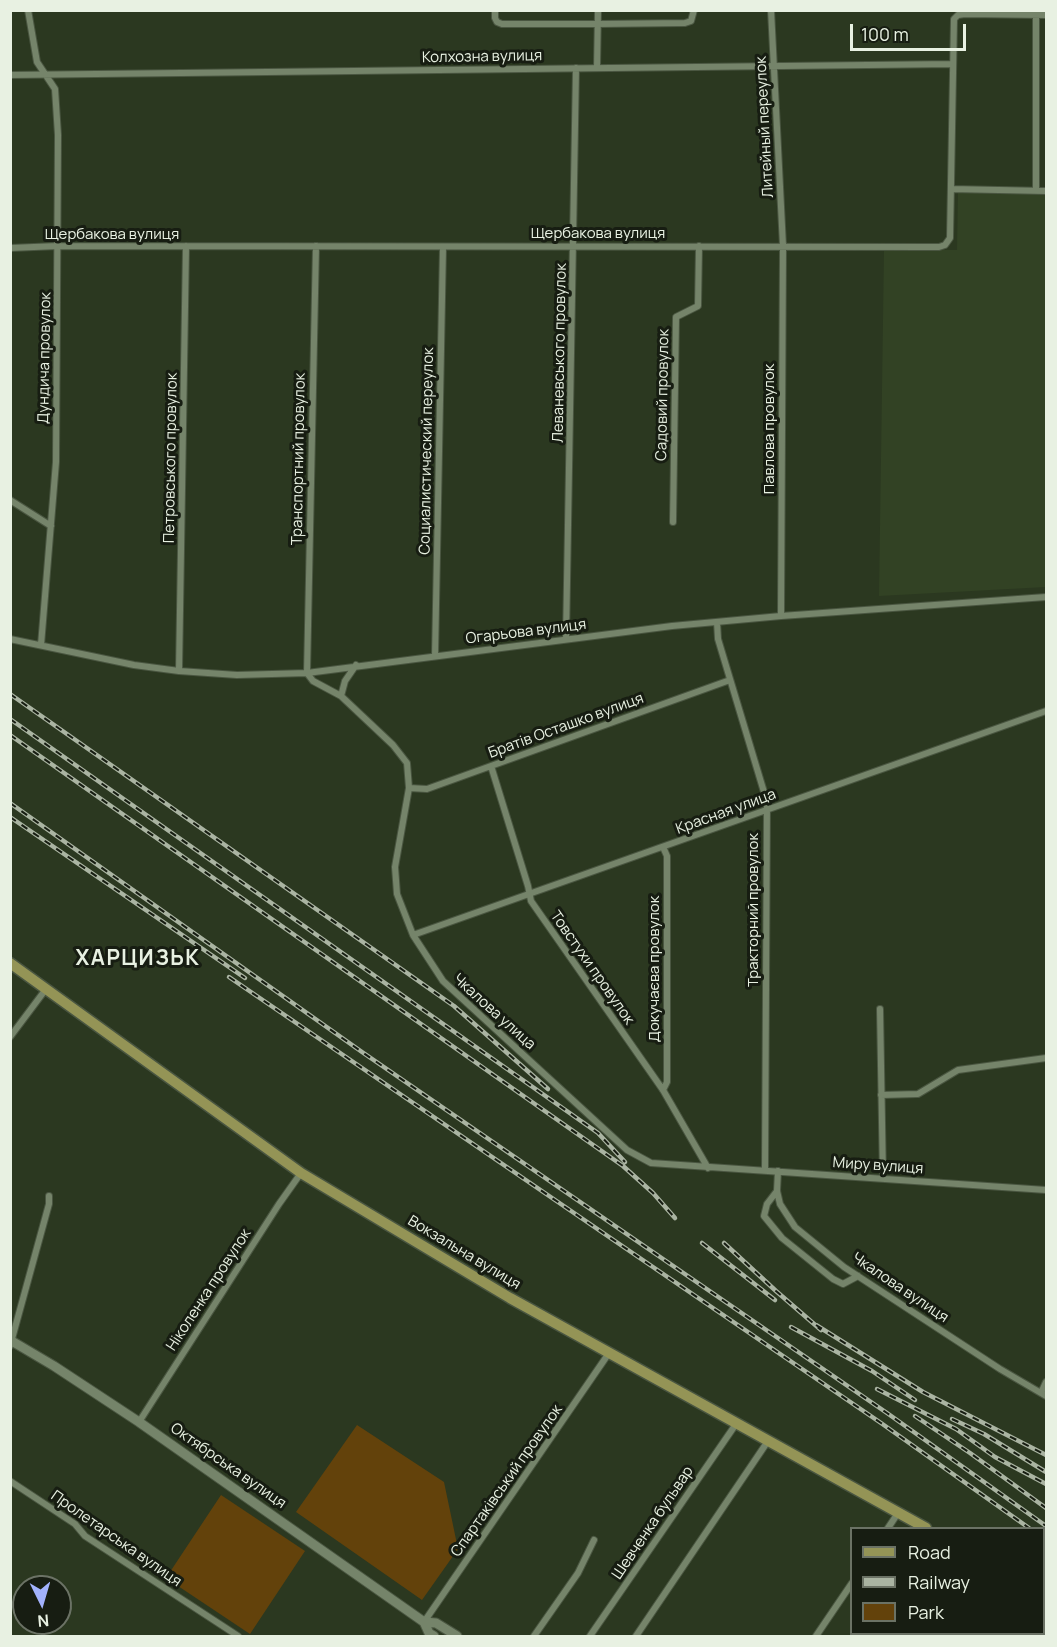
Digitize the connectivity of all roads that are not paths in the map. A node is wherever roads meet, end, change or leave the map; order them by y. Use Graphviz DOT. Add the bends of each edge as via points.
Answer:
graph roads {
  1 [pos="28,10"];
  2 [pos="495,10"];
  3 [pos="598,10"];
  4 [pos="694,10"];
  5 [pos="771,10"];
  6 [pos="1036,15"];
  7 [pos="1047,15"];
  8 [pos="597,24"];
  9 [pos="953,64"];
  10 [pos="773,66"];
  11 [pos="576,68"];
  12 [pos="597,68"];
  13 [pos="46,74"];
  14 [pos="10,75"];
  15 [pos="951,189"];
  16 [pos="1036,191"];
  17 [pos="1047,191"];
  18 [pos="783,244"];
  19 [pos="58,246"];
  20 [pos="186,246"];
  21 [pos="316,246"];
  22 [pos="574,246"];
  23 [pos="699,246"];
  24 [pos="443,247"];
  25 [pos="10,248"];
  26 [pos="10,500"];
  27 [pos="674,522"];
  28 [pos="51,526"];
  29 [pos="1047,597"];
  30 [pos="781,616"];
  31 [pos="717,621"];
  32 [pos="10,639"];
  33 [pos="566,639"];
  34 [pos="41,645"];
  35 [pos="435,656"];
  36 [pos="356,665"];
  37 [pos="179,671"];
  38 [pos="307,673"];
  39 [pos="730,680"];
  40 [pos="341,696"];
  41 [pos="1047,711"];
  42 [pos="491,766"];
  43 [pos="409,788"];
  44 [pos="767,810"];
  45 [pos="663,847"];
  46 [pos="530,894"];
  47 [pos="413,935"];
  48 [pos="10,963"];
  49 [pos="46,989"];
  50 [pos="880,1009"];
  51 [pos="10,1037"];
  52 [pos="1047,1058"];
  53 [pos="663,1090"];
  54 [pos="881,1095"];
  55 [pos="708,1168"];
  56 [pos="765,1170"];
  57 [pos="778,1171"];
  58 [pos="301,1173"];
  59 [pos="883,1179"];
  60 [pos="1047,1190"];
  61 [pos="777,1191"];
  62 [pos="49,1196"];
  63 [pos="858,1276"];
  64 [pos="11,1342"];
  65 [pos="609,1353"];
  66 [pos="1047,1382"];
  67 [pos="1044,1394"];
  68 [pos="139,1422"];
  69 [pos="736,1424"];
  70 [pos="768,1442"];
  71 [pos="10,1481"];
  72 [pos="898,1513"];
  73 [pos="889,1527"];
  74 [pos="924,1527"];
  75 [pos="594,1540"];
  76 [pos="850,1586"];
  77 [pos="424,1622"];
  78 [pos="238,1636"];
  79 [pos="434,1636"];
  80 [pos="457,1636"];
  81 [pos="534,1636"];
  82 [pos="590,1636"];
  83 [pos="636,1636"];
  84 [pos="816,1636"];
  1 -- 13 [label="street, Дундича провулок" via="37,62"];
  2 -- 8 [label="street" via="497,22 502,24"];
  3 -- 8 [label="street"];
  4 -- 8 [label="street" via="691,21 685,23"];
  5 -- 10 [label="street, Литейный переулок"];
  6 -- 7 [label="street"];
  6 -- 9 [label="street, Щербакова вулиця" via="958,15 954,19"];
  6 -- 16 [label="street"];
  8 -- 12 [label="street"];
  9 -- 10 [label="street, Колхозна вулиця"];
  9 -- 15 [label="street, Щербакова вулиця"];
  10 -- 12 [label="street, Колхозна вулиця"];
  10 -- 18 [label="street, Литейный переулок"];
  11 -- 12 [label="street, Колхозна вулиця"];
  11 -- 13 [label="street, Колхозна вулиця"];
  11 -- 22 [label="street, Леваневського провулок"];
  13 -- 14 [label="street, Колхозна вулиця"];
  13 -- 19 [label="street, Дундича провулок" via="55,89"];
  15 -- 16 [label="street"];
  15 -- 18 [label="street, Щербакова вулиця" via="950,238 939,247"];
  16 -- 17 [label="street"];
  18 -- 23 [label="street, Щербакова вулиця"];
  18 -- 30 [label="street, Павлова провулок"];
  19 -- 20 [label="street, Щербакова вулиця"];
  19 -- 25 [label="street, Щербакова вулиця"];
  19 -- 28 [label="street, Дундича провулок" via="56,462"];
  20 -- 21 [label="street, Щербакова вулиця"];
  20 -- 37 [label="street, Петровського провулок"];
  21 -- 24 [label="street, Щербакова вулиця"];
  21 -- 38 [label="street, Транспортний провулок"];
  22 -- 23 [label="street, Щербакова вулиця"];
  22 -- 24 [label="street, Щербакова вулиця"];
  22 -- 33 [label="street, Леваневського провулок"];
  23 -- 27 [label="street, Садовий провулок" via="698,306 676,317"];
  24 -- 35 [label="street, Социалистический переулок"];
  26 -- 28 [label="street"];
  28 -- 34 [label="street, Дундича провулок"];
  29 -- 30 [label="street, Огарьова вулиця"];
  30 -- 31 [label="street, Огарьова вулиця"];
  31 -- 33 [label="street, Огарьова вулиця"];
  31 -- 39 [label="street, Тракторний провулок"];
  32 -- 34 [label="street, Огарьова вулиця"];
  33 -- 35 [label="street, Огарьова вулиця"];
  34 -- 37 [label="street, Огарьова вулиця"];
  35 -- 36 [label="street, Огарьова вулиця"];
  36 -- 38 [label="street, Огарьова вулиця"];
  36 -- 40 [label="street"];
  37 -- 38 [label="street, Огарьова вулиця" via="237,675"];
  38 -- 40 [label="street, Чкалова улица" via="313,681"];
  39 -- 42 [label="street, Братів Осташко вулиця"];
  39 -- 44 [label="street, Тракторний провулок"];
  40 -- 43 [label="street, Чкалова улица" via="407,763"];
  41 -- 44 [label="street, Красная улица"];
  42 -- 43 [label="street, Братів Осташко вулиця" via="427,789"];
  42 -- 46 [label="street, Товстухи провулок"];
  43 -- 47 [label="street, Чкалова улица" via="395,867 398,894"];
  44 -- 45 [label="street, Красная улица"];
  44 -- 56 [label="street, Тракторний провулок"];
  45 -- 46 [label="street, Красная улица"];
  45 -- 53 [label="street, Докучаєва провулок" via="667,856 667,1082"];
  46 -- 47 [label="street, Красная улица"];
  46 -- 53 [label="street, Товстухи провулок" via="531,901"];
  47 -- 55 [label="street, Чкалова улица" via="442,981 627,1150 651,1163"];
  48 -- 49 [label="main road, Вокзальна вулиця"];
  49 -- 51 [label="street"];
  49 -- 58 [label="main road, Вокзальна вулиця"];
  50 -- 54 [label="street"];
  52 -- 54 [label="street" via="958,1070 918,1094"];
  53 -- 55 [label="street, Товстухи провулок"];
  54 -- 59 [label="street"];
  55 -- 56 [label="street, Миру вулиця"];
  56 -- 57 [label="street, Миру вулиця"];
  57 -- 59 [label="street, Миру вулиця"];
  57 -- 61 [label="street, Чкалова вулиця"];
  58 -- 65 [label="main road, Вокзальна вулиця"];
  58 -- 68 [label="street, Ніколенка провулок"];
  59 -- 60 [label="street, Миру вулиця"];
  61 -- 63 [label="street, Чкалова вулиця" via="795,1227"];
  61 -- 63 [label="street" via="764,1216 782,1238 833,1279 843,1284"];
  62 -- 64 [label="street"];
  63 -- 67 [label="street, Чкалова вулиця"];
  64 -- 68 [label="main road, Октябрська вулиця"];
  65 -- 69 [label="main road, Вокзальна вулиця"];
  65 -- 77 [label="street, Спартаківський провулок"];
  66 -- 67 [label="street"];
  68 -- 77 [label="main road, Октябрська вулиця"];
  69 -- 70 [label="main road, Вокзальна вулиця"];
  69 -- 82 [label="street, Шевченка бульвар"];
  70 -- 72 [label="main road, Вокзальна вулиця"];
  70 -- 83 [label="street"];
  71 -- 78 [label="street, Пролетарська вулиця" via="75,1524 85,1536"];
  72 -- 73 [label="street"];
  72 -- 74 [label="main road, Вокзальна вулиця"];
  75 -- 81 [label="street" via="578,1573"];
  76 -- 84 [label="street"];
  77 -- 79 [label="main road, Октябрська вулиця"];
  77 -- 80 [label="main road, Октябрська вулиця" via="436,1623"];
}
